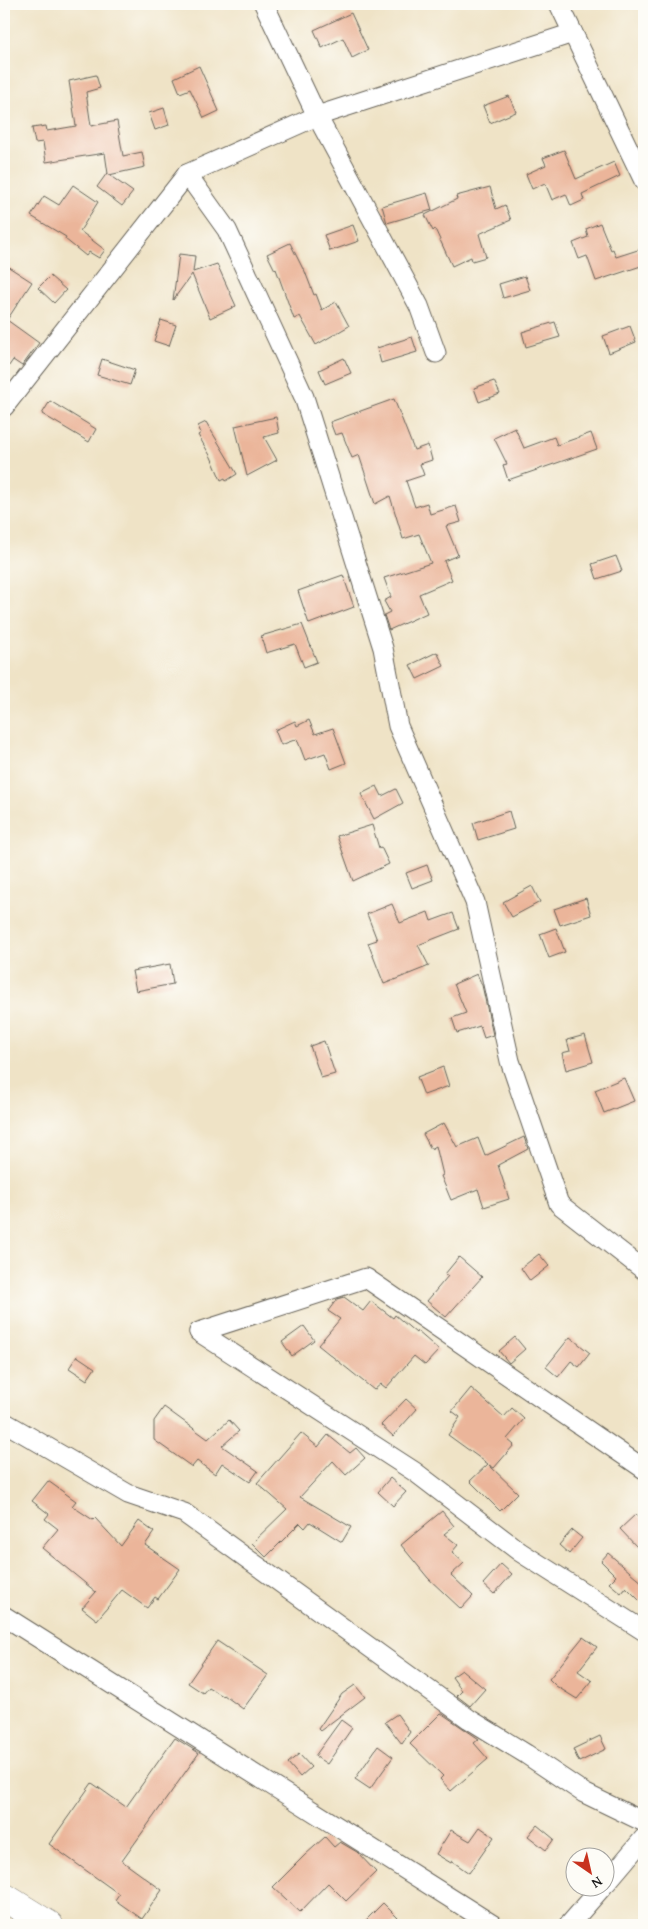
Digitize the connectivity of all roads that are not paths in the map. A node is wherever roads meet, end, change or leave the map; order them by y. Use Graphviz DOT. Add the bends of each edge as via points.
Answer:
graph roads {
  1 [pos="264,4"];
  2 [pos="559,4"];
  3 [pos="573,33"];
  4 [pos="317,116"];
  5 [pos="187,174"];
  6 [pos="644,181"];
  7 [pos="436,353"];
  8 [pos="4,407"];
  9 [pos="644,1270"];
  10 [pos="7,1430"];
  11 [pos="644,1469"];
  12 [pos="4,1616"];
  13 [pos="644,1631"];
  14 [pos="644,1822"];
  15 [pos="644,1838"];
  16 [pos="616,1871"];
  17 [pos="594,1896"];
  18 [pos="4,1897"];
  19 [pos="49,1925"];
  20 [pos="493,1925"];
  21 [pos="569,1925"];
  1 -- 4 [label="street"];
  2 -- 3 [label="street"];
  3 -- 4 [label="street"];
  3 -- 6 [label="street"];
  4 -- 5 [label="street"];
  4 -- 7 [label="street" via="419,306"];
  5 -- 8 [label="street"];
  5 -- 9 [label="street" via="227,230 304,397 383,648 398,726 475,902 510,1061 559,1204"];
  10 -- 14 [label="street" via="128,1494 184,1513 469,1719 584,1793"];
  11 -- 13 [label="street" via="366,1278 200,1332 415,1472 520,1552"];
  12 -- 20 [label="street"];
  15 -- 16 [label="street"];
  17 -- 21 [label="street"];
  18 -- 19 [label="main road"];
}
